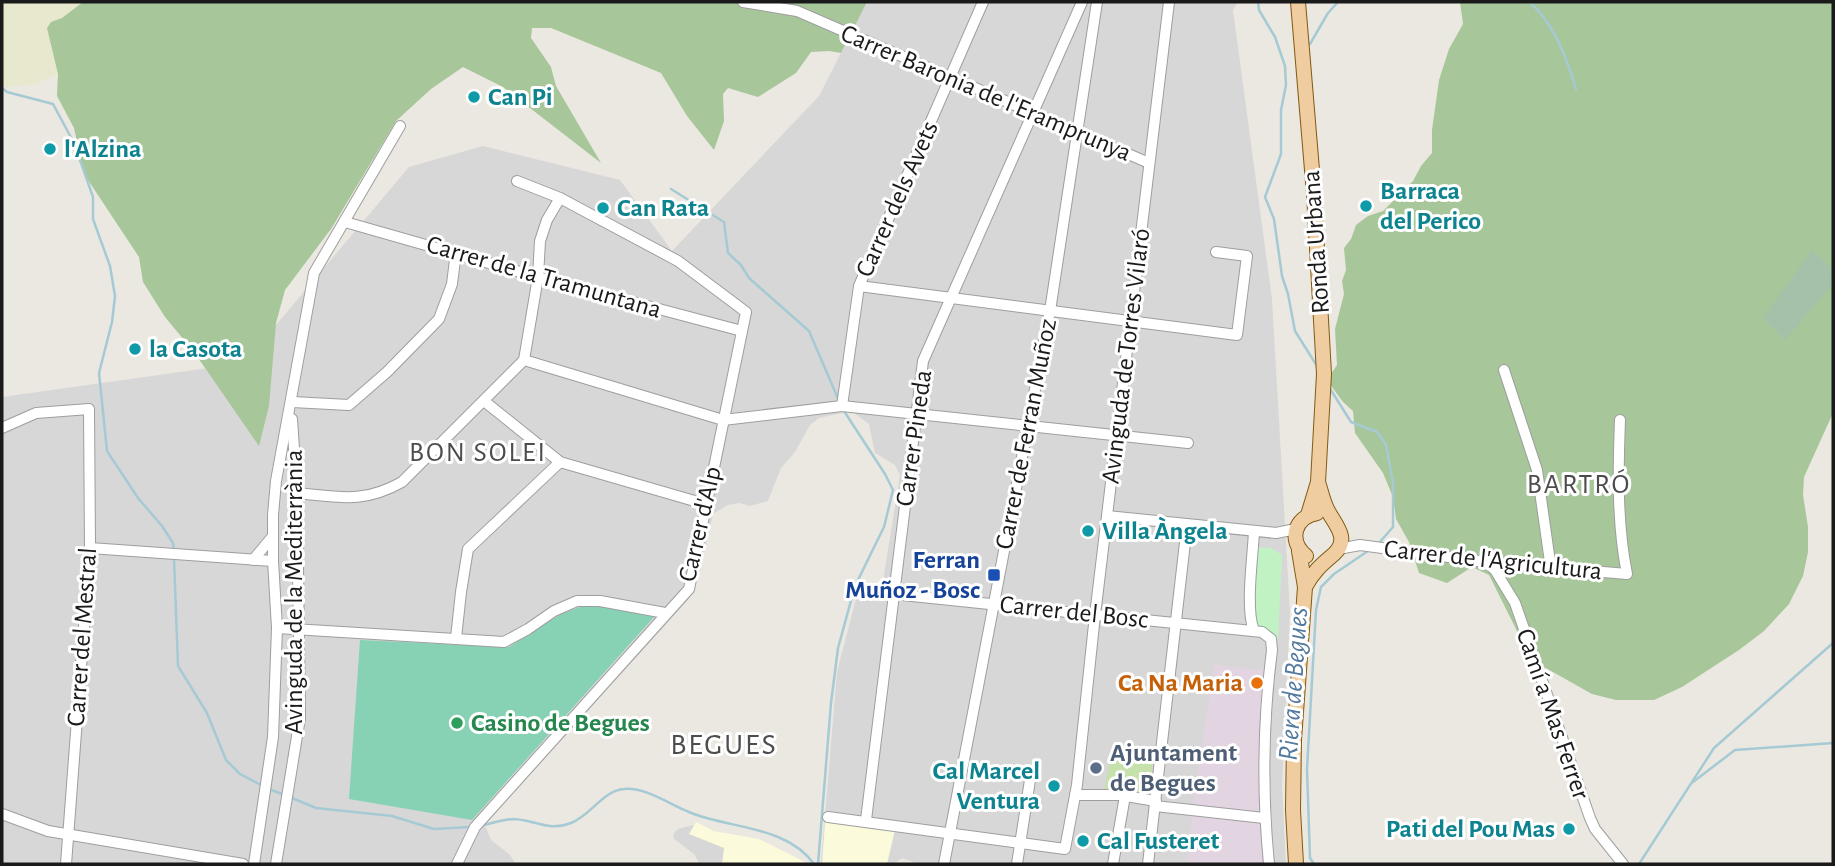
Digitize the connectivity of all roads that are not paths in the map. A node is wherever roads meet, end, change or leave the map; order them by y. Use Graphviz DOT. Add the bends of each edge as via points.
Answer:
graph roads {
  1 [pos="743,2"];
  2 [pos="983,2"];
  3 [pos="1082,2"];
  4 [pos="1097,2"];
  5 [pos="1168,2"];
  6 [pos="1298,2"];
  7 [pos="950,77"];
  8 [pos="1032,113"];
  9 [pos="400,126"];
  10 [pos="1076,132"];
  11 [pos="1149,163"];
  12 [pos="517,181"];
  13 [pos="560,198"];
  14 [pos="345,222"];
  15 [pos="456,252"];
  16 [pos="1216,252"];
  17 [pos="538,277"];
  18 [pos="859,286"];
  19 [pos="952,298"];
  20 [pos="1050,311"];
  21 [pos="1131,322"];
  22 [pos="742,331"];
  23 [pos="524,360"];
  24 [pos="1504,370"];
  25 [pos="484,401"];
  26 [pos="292,402"];
  27 [pos="843,406"];
  28 [pos="917,415"];
  29 [pos="723,420"];
  30 [pos="1620,420"];
  31 [pos="1029,427"];
  32 [pos="2,428"];
  33 [pos="1117,435"];
  34 [pos="1188,443"];
  35 [pos="560,461"];
  36 [pos="1318,482"];
  37 [pos="297,493"];
  38 [pos="705,504"];
  39 [pos="1308,515"];
  40 [pos="1107,516"];
  41 [pos="1332,517"];
  42 [pos="1187,524"];
  43 [pos="1296,530"];
  44 [pos="1254,531"];
  45 [pos="1341,532"];
  46 [pos="1276,533"];
  47 [pos="273,536"];
  48 [pos="1364,545"];
  49 [pos="90,548"];
  50 [pos="1298,548"];
  51 [pos="1332,553"];
  52 [pos="253,560"];
  53 [pos="273,561"];
  54 [pos="1486,562"];
  55 [pos="1551,569"];
  56 [pos="1305,587"];
  57 [pos="888,594"];
  58 [pos="994,604"];
  59 [pos="665,613"];
  60 [pos="1095,615"];
  61 [pos="1176,623"];
  62 [pos="277,628"];
  63 [pos="299,628"];
  64 [pos="1254,631"];
  65 [pos="456,638"];
  66 [pos="1030,780"];
  67 [pos="1075,795"];
  68 [pos="1125,796"];
  69 [pos="1156,804"];
  70 [pos="2,814"];
  71 [pos="828,817"];
  72 [pos="1265,818"];
  73 [pos="866,820"];
  74 [pos="950,834"];
  75 [pos="67,835"];
  76 [pos="1021,842"];
  77 [pos="66,864"];
  78 [pos="243,864"];
  79 [pos="254,864"];
  80 [pos="276,864"];
  81 [pos="457,864"];
  82 [pos="944,864"];
  83 [pos="1017,864"];
  84 [pos="1113,864"];
  85 [pos="1148,864"];
  86 [pos="1269,864"];
  87 [pos="1296,864"];
  88 [pos="1623,864"];
  1 -- 7 [label="street, Carrer Baronia de l'Eramprunya" via="797,11"];
  2 -- 7 [label="street, Carrer dels Avets"];
  3 -- 8 [label="street, Carrer Pineda"];
  4 -- 10 [label="street, Carrer de Ferran Muñoz"];
  5 -- 11 [label="street, Avinguda de Torres Vilaró"];
  6 -- 36 [label="main road, Ronda Urbana" via="1323,341"];
  7 -- 8 [label="street, Carrer Baronia de l'Eramprunya"];
  7 -- 18 [label="street, Carrer dels Avets"];
  8 -- 10 [label="street, Carrer Baronia de l'Eramprunya"];
  8 -- 19 [label="street, Carrer Pineda"];
  9 -- 14 [label="street, Avinguda de la Mediterrània"];
  10 -- 11 [label="street, Carrer Baronia de l'Eramprunya"];
  10 -- 20 [label="street, Carrer de Ferran Muñoz"];
  11 -- 21 [label="street, Avinguda de Torres Vilaró"];
  12 -- 13 [label="street"];
  13 -- 17 [label="street" via="540,242"];
  13 -- 22 [label="street, Carrer d'Alp" via="678,261 746,312"];
  14 -- 15 [label="street, Carrer de la Tramuntana"];
  14 -- 26 [label="street, Avinguda de la Mediterrània" via="314,273"];
  15 -- 17 [label="street, Carrer de la Tramuntana"];
  15 -- 26 [label="street" via="452,284 439,319 387,372 349,405"];
  16 -- 21 [label="street" via="1247,256 1237,335"];
  17 -- 22 [label="street, Carrer de la Tramuntana"];
  17 -- 23 [label="street"];
  18 -- 19 [label="street"];
  18 -- 27 [label="street, Carrer dels Avets"];
  19 -- 20 [label="street"];
  19 -- 28 [label="street, Carrer Pineda" via="923,361"];
  20 -- 21 [label="street"];
  20 -- 31 [label="street, Carrer de Ferran Muñoz"];
  21 -- 33 [label="street, Avinguda de Torres Vilaró"];
  22 -- 29 [label="street, Carrer d'Alp"];
  23 -- 25 [label="street"];
  23 -- 29 [label="street"];
  24 -- 55 [label="street" via="1537,470"];
  25 -- 35 [label="street"];
  25 -- 37 [label="street" via="411,475 393,487 360,498"];
  26 -- 37 [label="street, Avinguda de la Mediterrània"];
  26 -- 47 [label="street, Avinguda de la Mediterrània" via="276,481"];
  27 -- 28 [label="street"];
  27 -- 29 [label="street"];
  28 -- 31 [label="street"];
  28 -- 57 [label="street, Carrer Pineda"];
  29 -- 38 [label="street, Carrer d'Alp"];
  30 -- 55 [label="street, Carrer de l'Agricultura" via="1621,543 1627,574"];
  31 -- 33 [label="street"];
  31 -- 58 [label="street, Carrer de Ferran Muñoz"];
  32 -- 49 [label="street, Carrer del Mestral" via="36,412 89,409"];
  33 -- 34 [label="street"];
  33 -- 40 [label="street, Avinguda de Torres Vilaró"];
  35 -- 38 [label="street"];
  35 -- 65 [label="street" via="468,549"];
  36 -- 39 [label="main road, Ronda Urbana"];
  36 -- 41 [label="main road, Ronda Urbana"];
  37 -- 63 [label="street, Avinguda de la Mediterrània"];
  38 -- 59 [label="street, Carrer d'Alp" via="689,589"];
  39 -- 41 [label="main road"];
  39 -- 43 [label="main road, Ronda Urbana"];
  40 -- 42 [label="street"];
  40 -- 60 [label="street, Avinguda de Torres Vilaró"];
  41 -- 45 [label="main road, Ronda Urbana"];
  42 -- 44 [label="street"];
  42 -- 61 [label="street"];
  43 -- 46 [label="street"];
  43 -- 50 [label="main road"];
  44 -- 46 [label="street"];
  44 -- 64 [label="street"];
  45 -- 48 [label="street, Carrer de l'Agricultura"];
  45 -- 51 [label="main road"];
  46 -- 50 [label="street"];
  47 -- 52 [label="street"];
  47 -- 53 [label="street, Avinguda de la Mediterrània"];
  48 -- 51 [label="street, Carrer de l'Agricultura"];
  48 -- 54 [label="street, Carrer de l'Agricultura"];
  49 -- 52 [label="street"];
  49 -- 75 [label="street, Carrer del Mestral"];
  50 -- 51 [label="main road" via="1312,559"];
  50 -- 56 [label="main road"];
  51 -- 56 [label="main road"];
  52 -- 53 [label="street"];
  53 -- 62 [label="street, Avinguda de la Mediterrània"];
  54 -- 55 [label="street, Carrer de l'Agricultura"];
  54 -- 88 [label="street, Camí a Mas Ferrer" via="1515,603 1590,818"];
  56 -- 87 [label="main road" via="1294,740"];
  57 -- 58 [label="street, Carrer del Bosc"];
  57 -- 73 [label="street, Carrer Pineda"];
  58 -- 60 [label="street, Carrer del Bosc"];
  58 -- 74 [label="street, Carrer de Ferran Muñoz"];
  59 -- 65 [label="street" via="577,601 504,642"];
  59 -- 81 [label="street, Carrer d'Alp" via="482,818"];
  60 -- 61 [label="street, Carrer del Bosc"];
  60 -- 67 [label="street, Avinguda de Torres Vilaró"];
  61 -- 64 [label="street, Carrer del Bosc"];
  61 -- 69 [label="street"];
  62 -- 63 [label="street"];
  62 -- 79 [label="street, Avinguda de la Mediterrània" via="273,737"];
  63 -- 65 [label="street"];
  63 -- 80 [label="street, Avinguda de la Mediterrània" via="300,718"];
  64 -- 72 [label="street" via="1271,639 1272,650"];
  66 -- 76 [label="street"];
  67 -- 68 [label="street"];
  67 -- 76 [label="street, Avinguda de Torres Vilaró" via="1065,849"];
  68 -- 69 [label="street"];
  68 -- 84 [label="street"];
  69 -- 72 [label="street"];
  69 -- 85 [label="street"];
  70 -- 75 [label="street"];
  71 -- 73 [label="street"];
  72 -- 86 [label="street"];
  73 -- 74 [label="street"];
  74 -- 76 [label="street"];
  74 -- 82 [label="street, Carrer de Ferran Muñoz"];
  75 -- 77 [label="street, Carrer del Mestral"];
  75 -- 78 [label="street"];
  76 -- 83 [label="street"];
}
